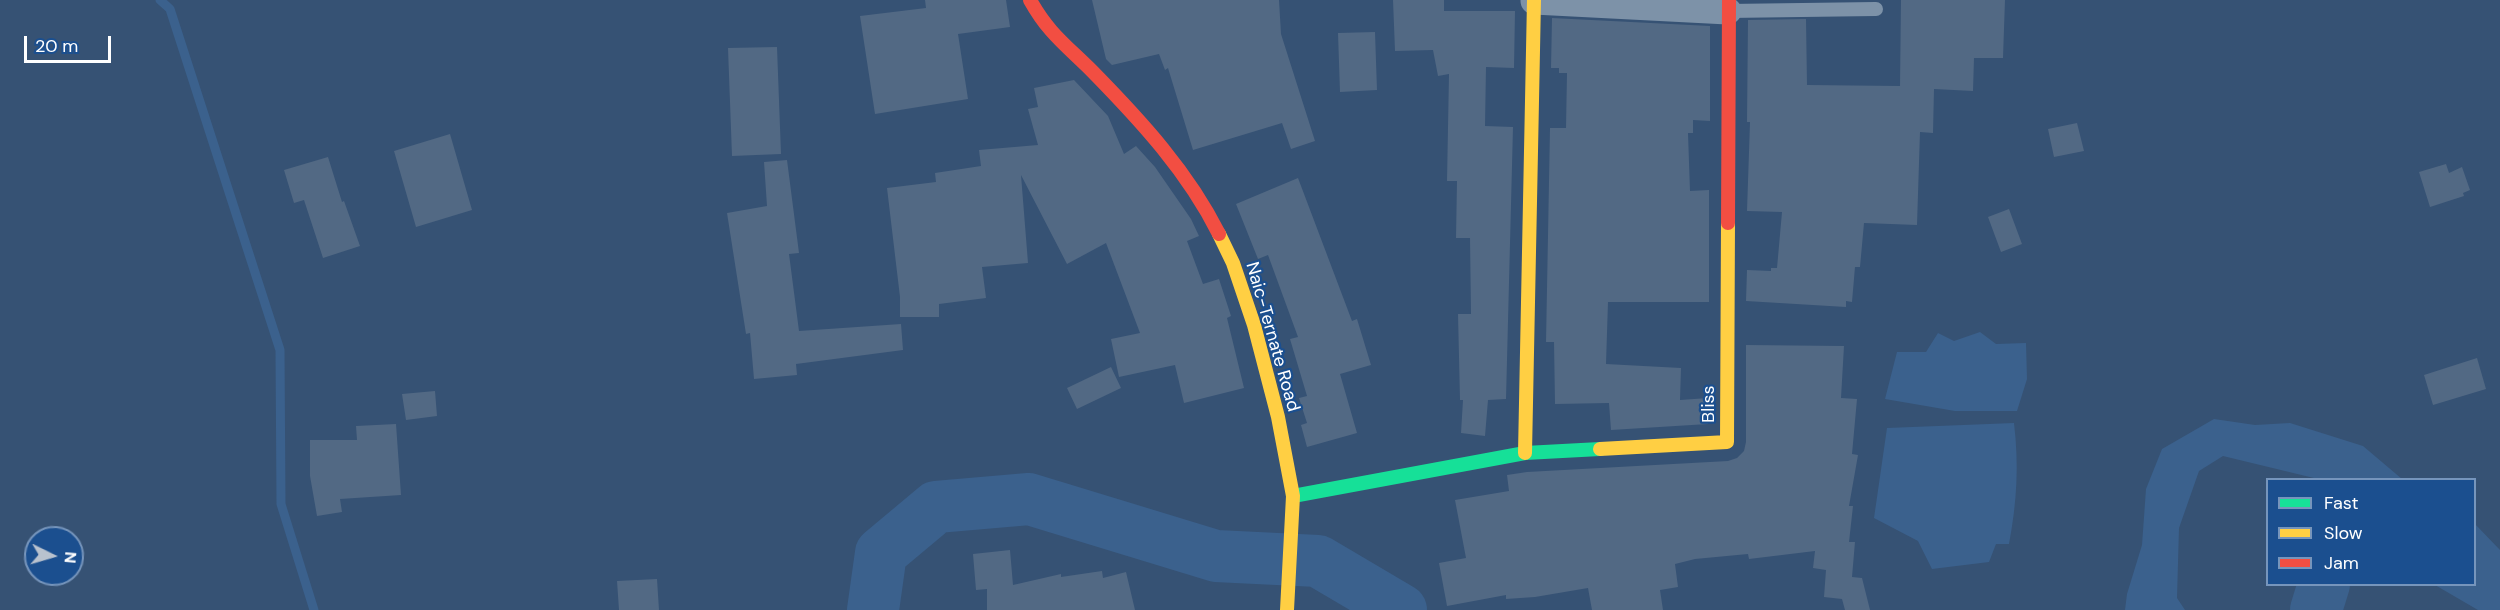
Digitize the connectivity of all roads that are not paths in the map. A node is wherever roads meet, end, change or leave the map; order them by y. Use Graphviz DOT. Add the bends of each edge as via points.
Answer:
graph roads {
  1 [pos="1030,0"];
  2 [pos="1534,1"];
  3 [pos="1729,5"];
  4 [pos="1876,9"];
  5 [pos="1525,453"];
  6 [pos="1293,496"];
  7 [pos="1287,610"];
  1 -- 6 [label="street, Naic-Ternate Road" via="1053,36 1092,71 1170,155 1207,210 1233,263 1254,325"];
  2 -- 3 [label="street"];
  2 -- 5 [label="street"];
  3 -- 4 [label="lane"];
  3 -- 5 [label="street, Bliss" via="1727,442"];
  5 -- 6 [label="street, Bliss"];
  6 -- 7 [label="street, Naic-Ternate Road"];
}
